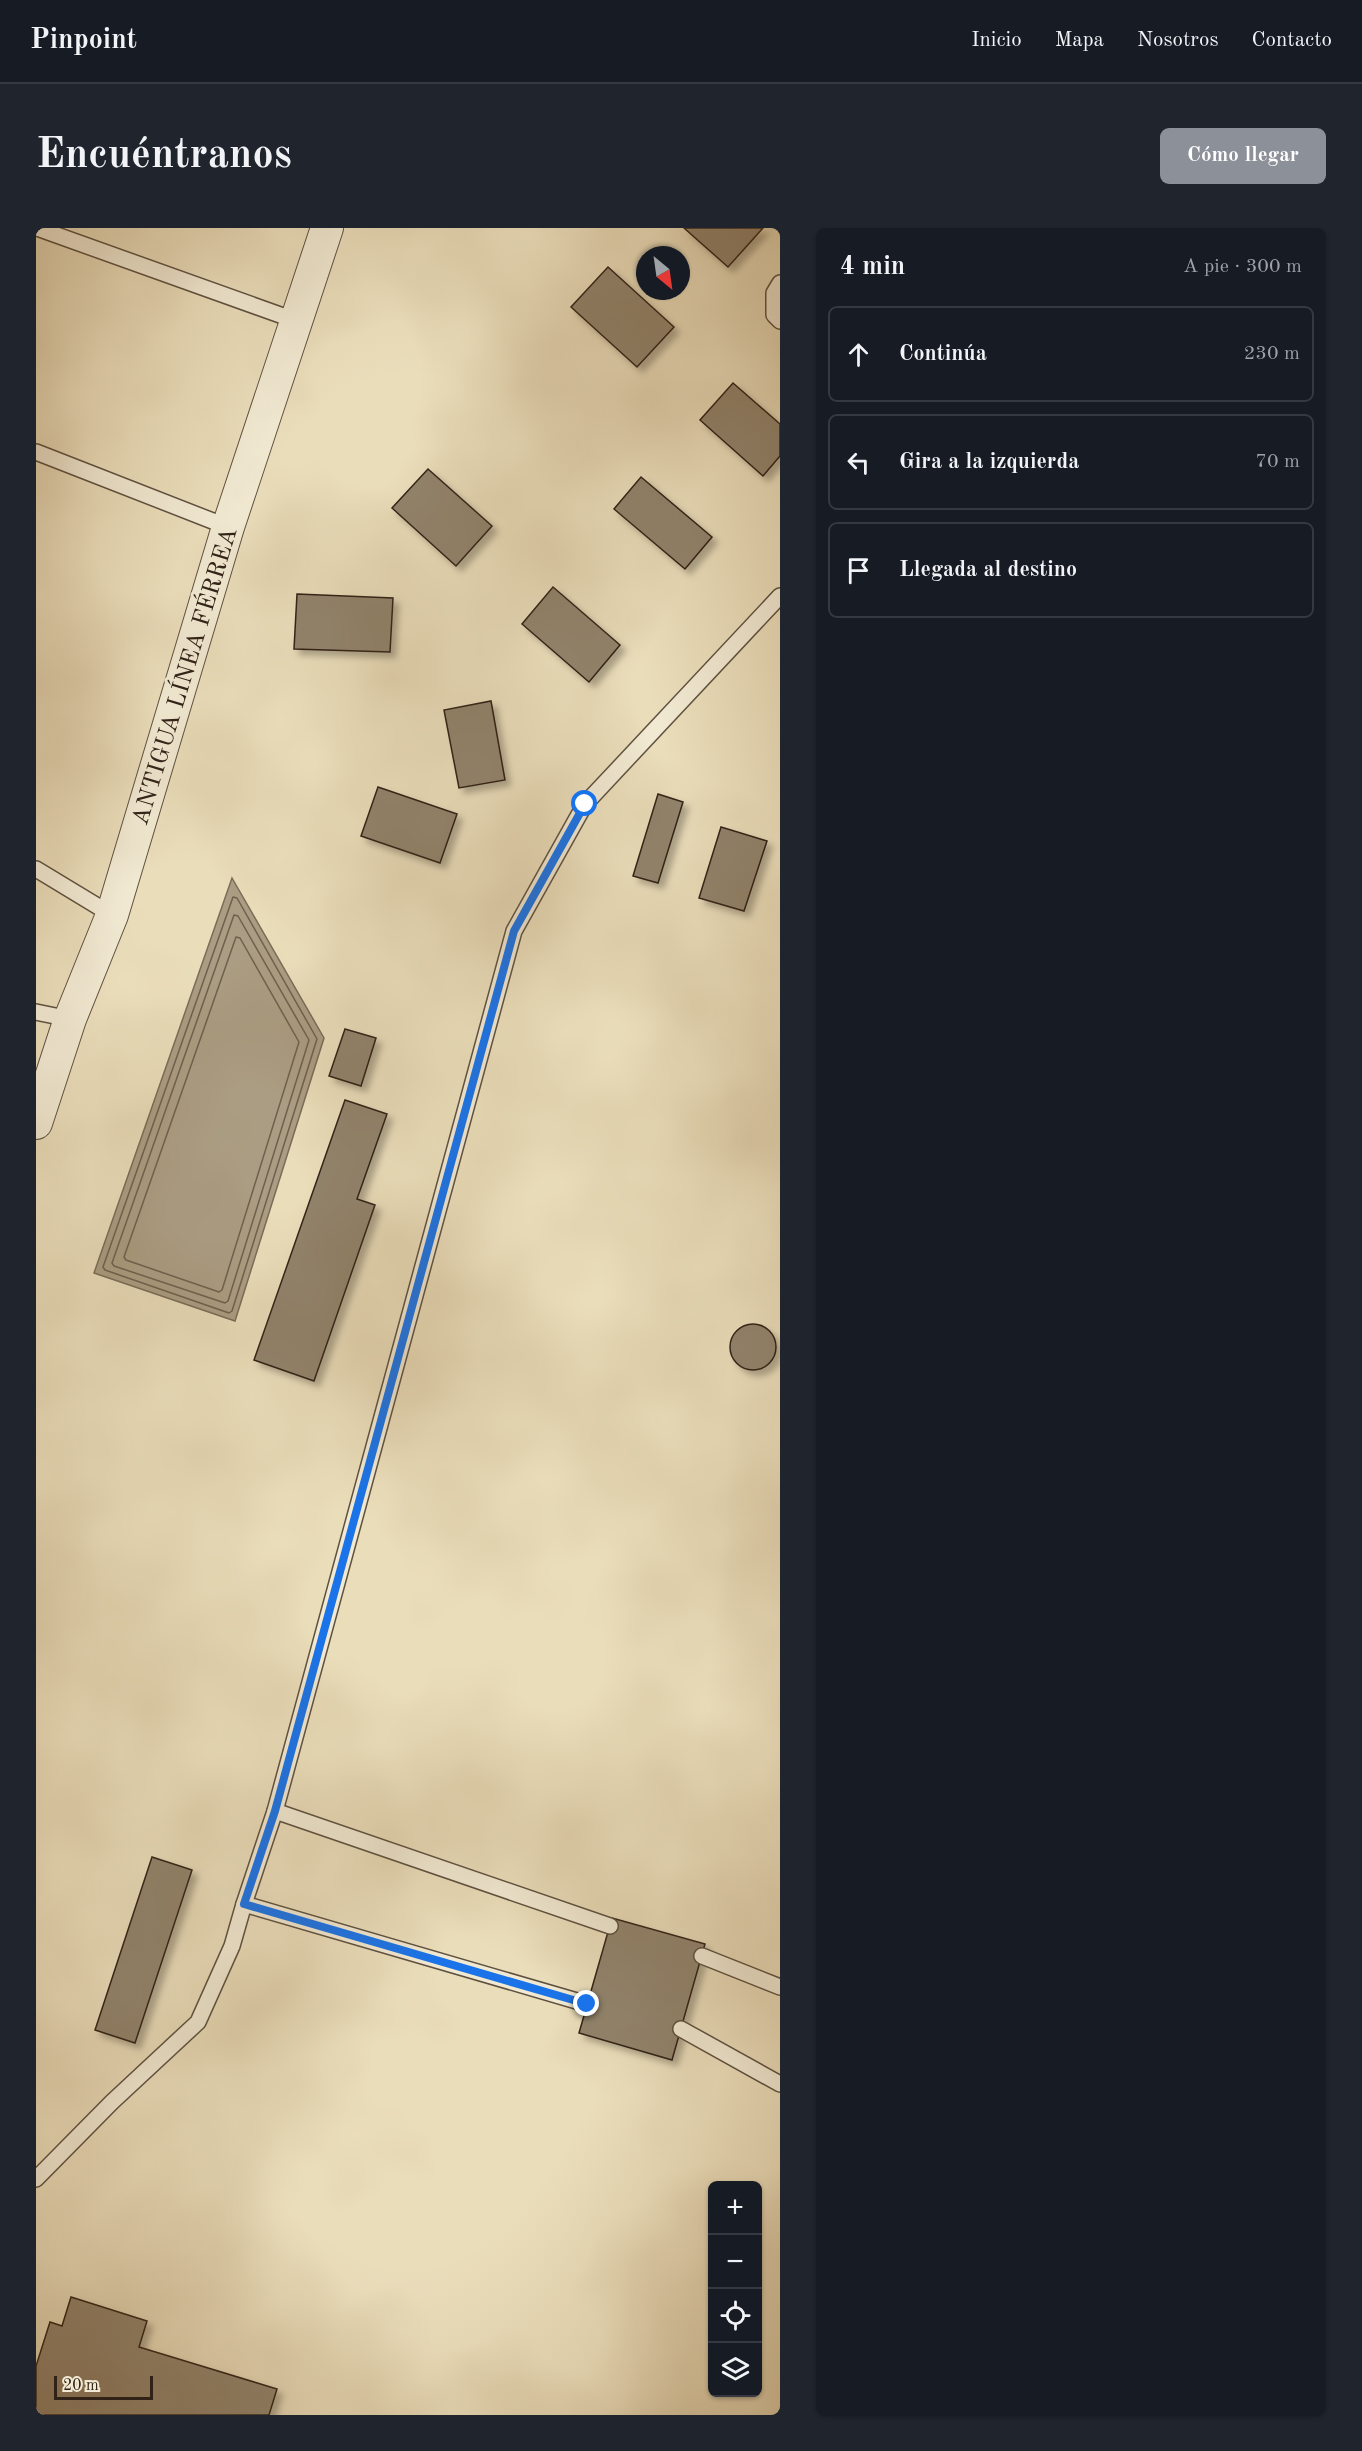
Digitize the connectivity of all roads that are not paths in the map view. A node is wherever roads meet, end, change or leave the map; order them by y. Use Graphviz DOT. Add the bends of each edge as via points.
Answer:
graph roads {
  1 [pos="37,228"];
  2 [pos="327,228"];
  3 [pos="780,283"];
  4 [pos="297,321"];
  5 [pos="780,321"];
  6 [pos="36,452"];
  7 [pos="228,527"];
  8 [pos="780,596"];
  9 [pos="36,869"];
  10 [pos="112,915"];
  11 [pos="36,1011"];
  12 [pos="70,1019"];
  13 [pos="36,1123"];
  14 [pos="275,1811"];
  15 [pos="244,1904"];
  16 [pos="610,1926"];
  17 [pos="702,1956"];
  18 [pos="780,1987"];
  19 [pos="587,2004"];
  20 [pos="681,2029"];
  21 [pos="780,2084"];
  22 [pos="36,2179"];
  1 -- 4 [label="lane"];
  2 -- 4 [label="street, ANTIGUA LÍNEA FÉRREA"];
  3 -- 5 [label="lane" via="774,293 774,315"];
  4 -- 7 [label="street, ANTIGUA LÍNEA FÉRREA"];
  6 -- 7 [label="lane"];
  7 -- 10 [label="street, ANTIGUA LÍNEA FÉRREA"];
  8 -- 14 [label="lane" via="585,804 514,931"];
  9 -- 10 [label="lane"];
  10 -- 12 [label="street, ANTIGUA LÍNEA FÉRREA"];
  11 -- 12 [label="lane"];
  12 -- 13 [label="street, ANTIGUA LÍNEA FÉRREA"];
  14 -- 15 [label="lane"];
  14 -- 16 [label="lane"];
  15 -- 19 [label="lane"];
  15 -- 22 [label="lane" via="232,1946 198,2022"];
  17 -- 18 [label="lane"];
  20 -- 21 [label="lane"];
}
